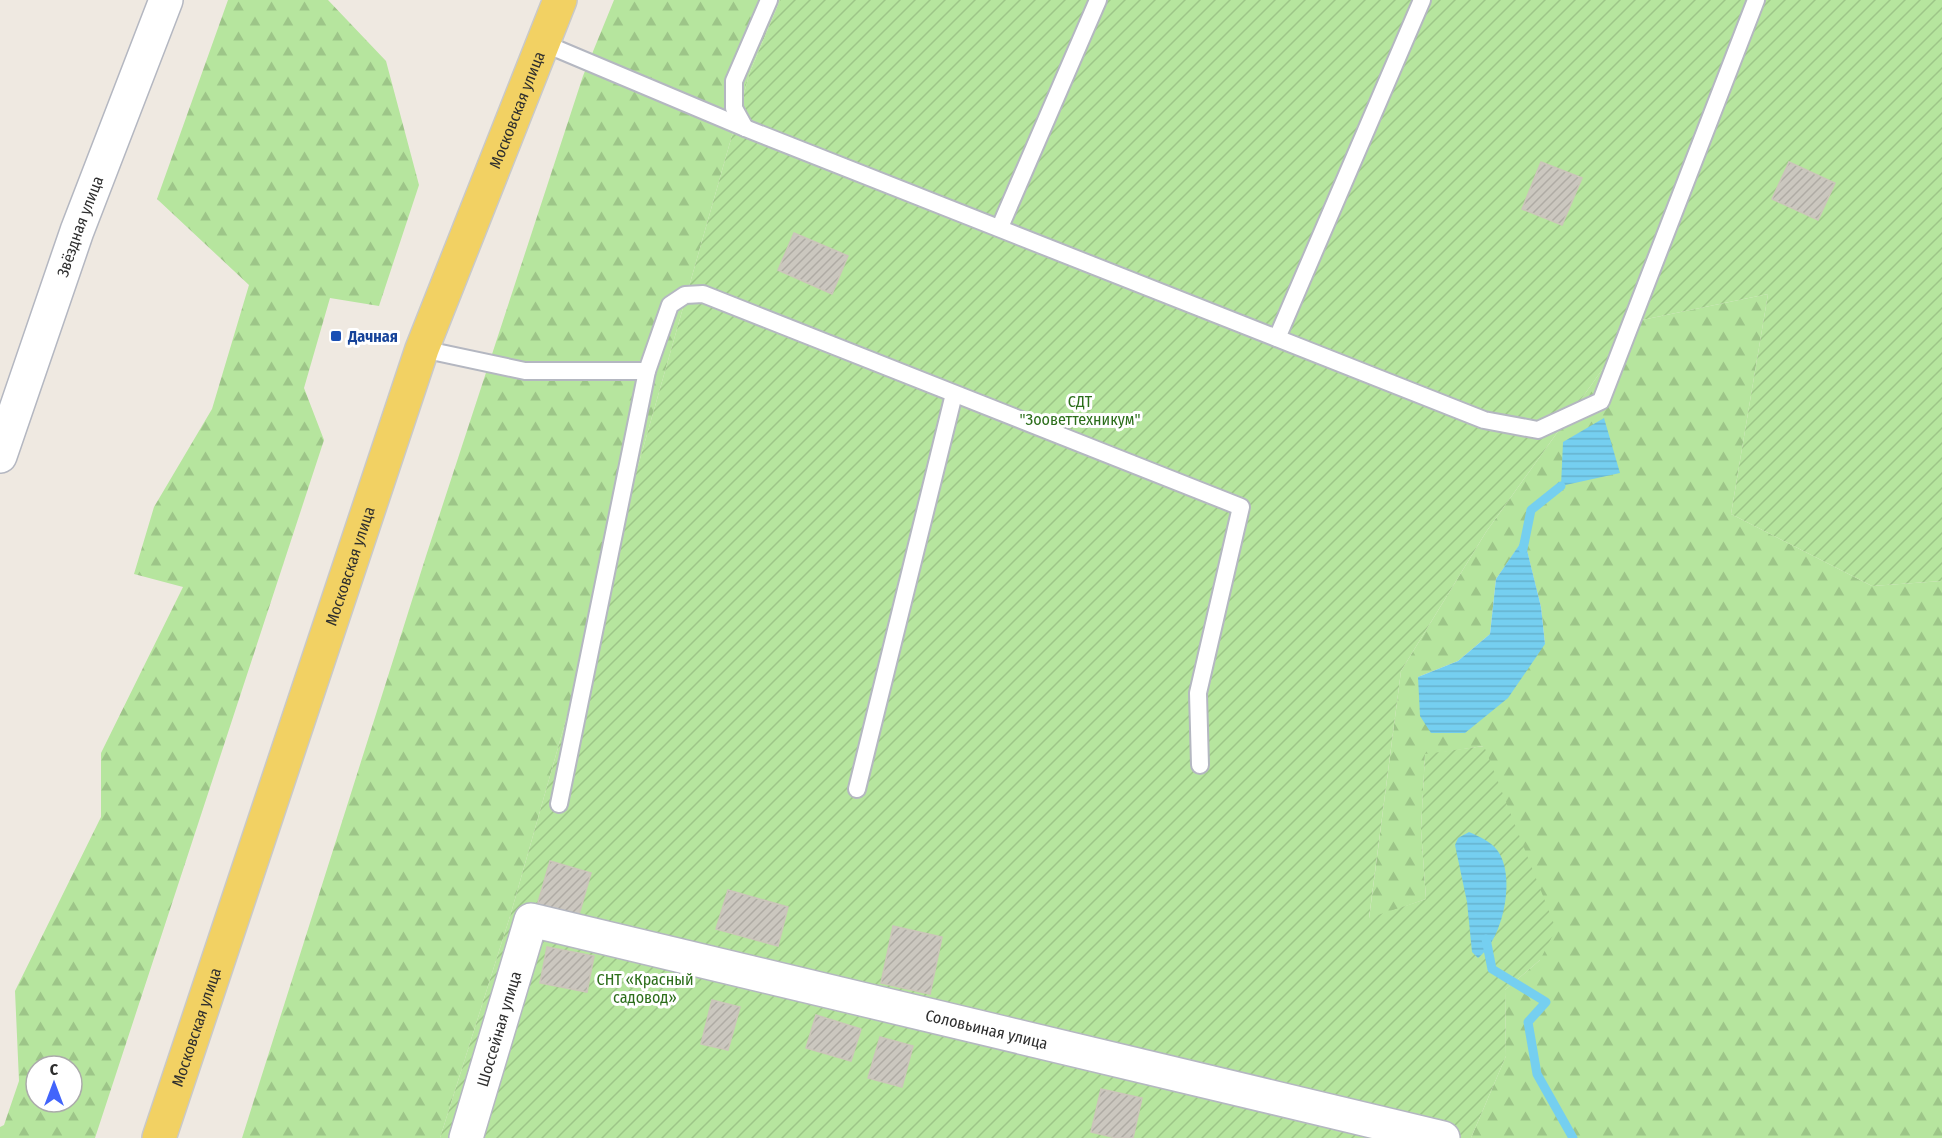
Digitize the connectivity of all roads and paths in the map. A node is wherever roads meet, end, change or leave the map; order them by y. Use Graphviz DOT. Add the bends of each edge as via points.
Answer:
graph roads {
  1 [pos="166,0"];
  2 [pos="560,0"];
  3 [pos="769,0"];
  4 [pos="1098,0"];
  5 [pos="1422,0"];
  6 [pos="1756,0"];
  7 [pos="543,43"];
  8 [pos="745,128"];
  9 [pos="1000,227"];
  10 [pos="1277,338"];
  11 [pos="422,350"];
  12 [pos="646,371"];
  13 [pos="954,394"];
  14 [pos="10,397"];
  15 [pos="0,456"];
  16 [pos="1200,765"];
  17 [pos="857,789"];
  18 [pos="559,804"];
  19 [pos="531,920"];
  20 [pos="159,1138"];
  21 [pos="466,1138"];
  22 [pos="1443,1138"];
  1 -- 14 [label="street, Звёздная улица"];
  2 -- 7 [label="main road, Московская улица"];
  3 -- 8 [label="lane" via="734,81 734,108"];
  4 -- 9 [label="lane"];
  5 -- 10 [label="lane"];
  6 -- 10 [label="lane" via="1601,401 1538,430 1484,420"];
  7 -- 8 [label="lane"];
  7 -- 11 [label="main road, Московская улица"];
  8 -- 9 [label="lane"];
  9 -- 10 [label="lane"];
  11 -- 12 [label="lane" via="525,371"];
  11 -- 20 [label="main road, Московская улица"];
  12 -- 13 [label="lane" via="670,304 685,295 703,294"];
  12 -- 18 [label="lane"];
  13 -- 16 [label="lane" via="1241,507 1198,693"];
  13 -- 17 [label="lane"];
  14 -- 15 [label="street, Звёздная улица"];
  19 -- 21 [label="street, Шоссейная улица"];
  19 -- 22 [label="street, Соловьиная улица"];
}
